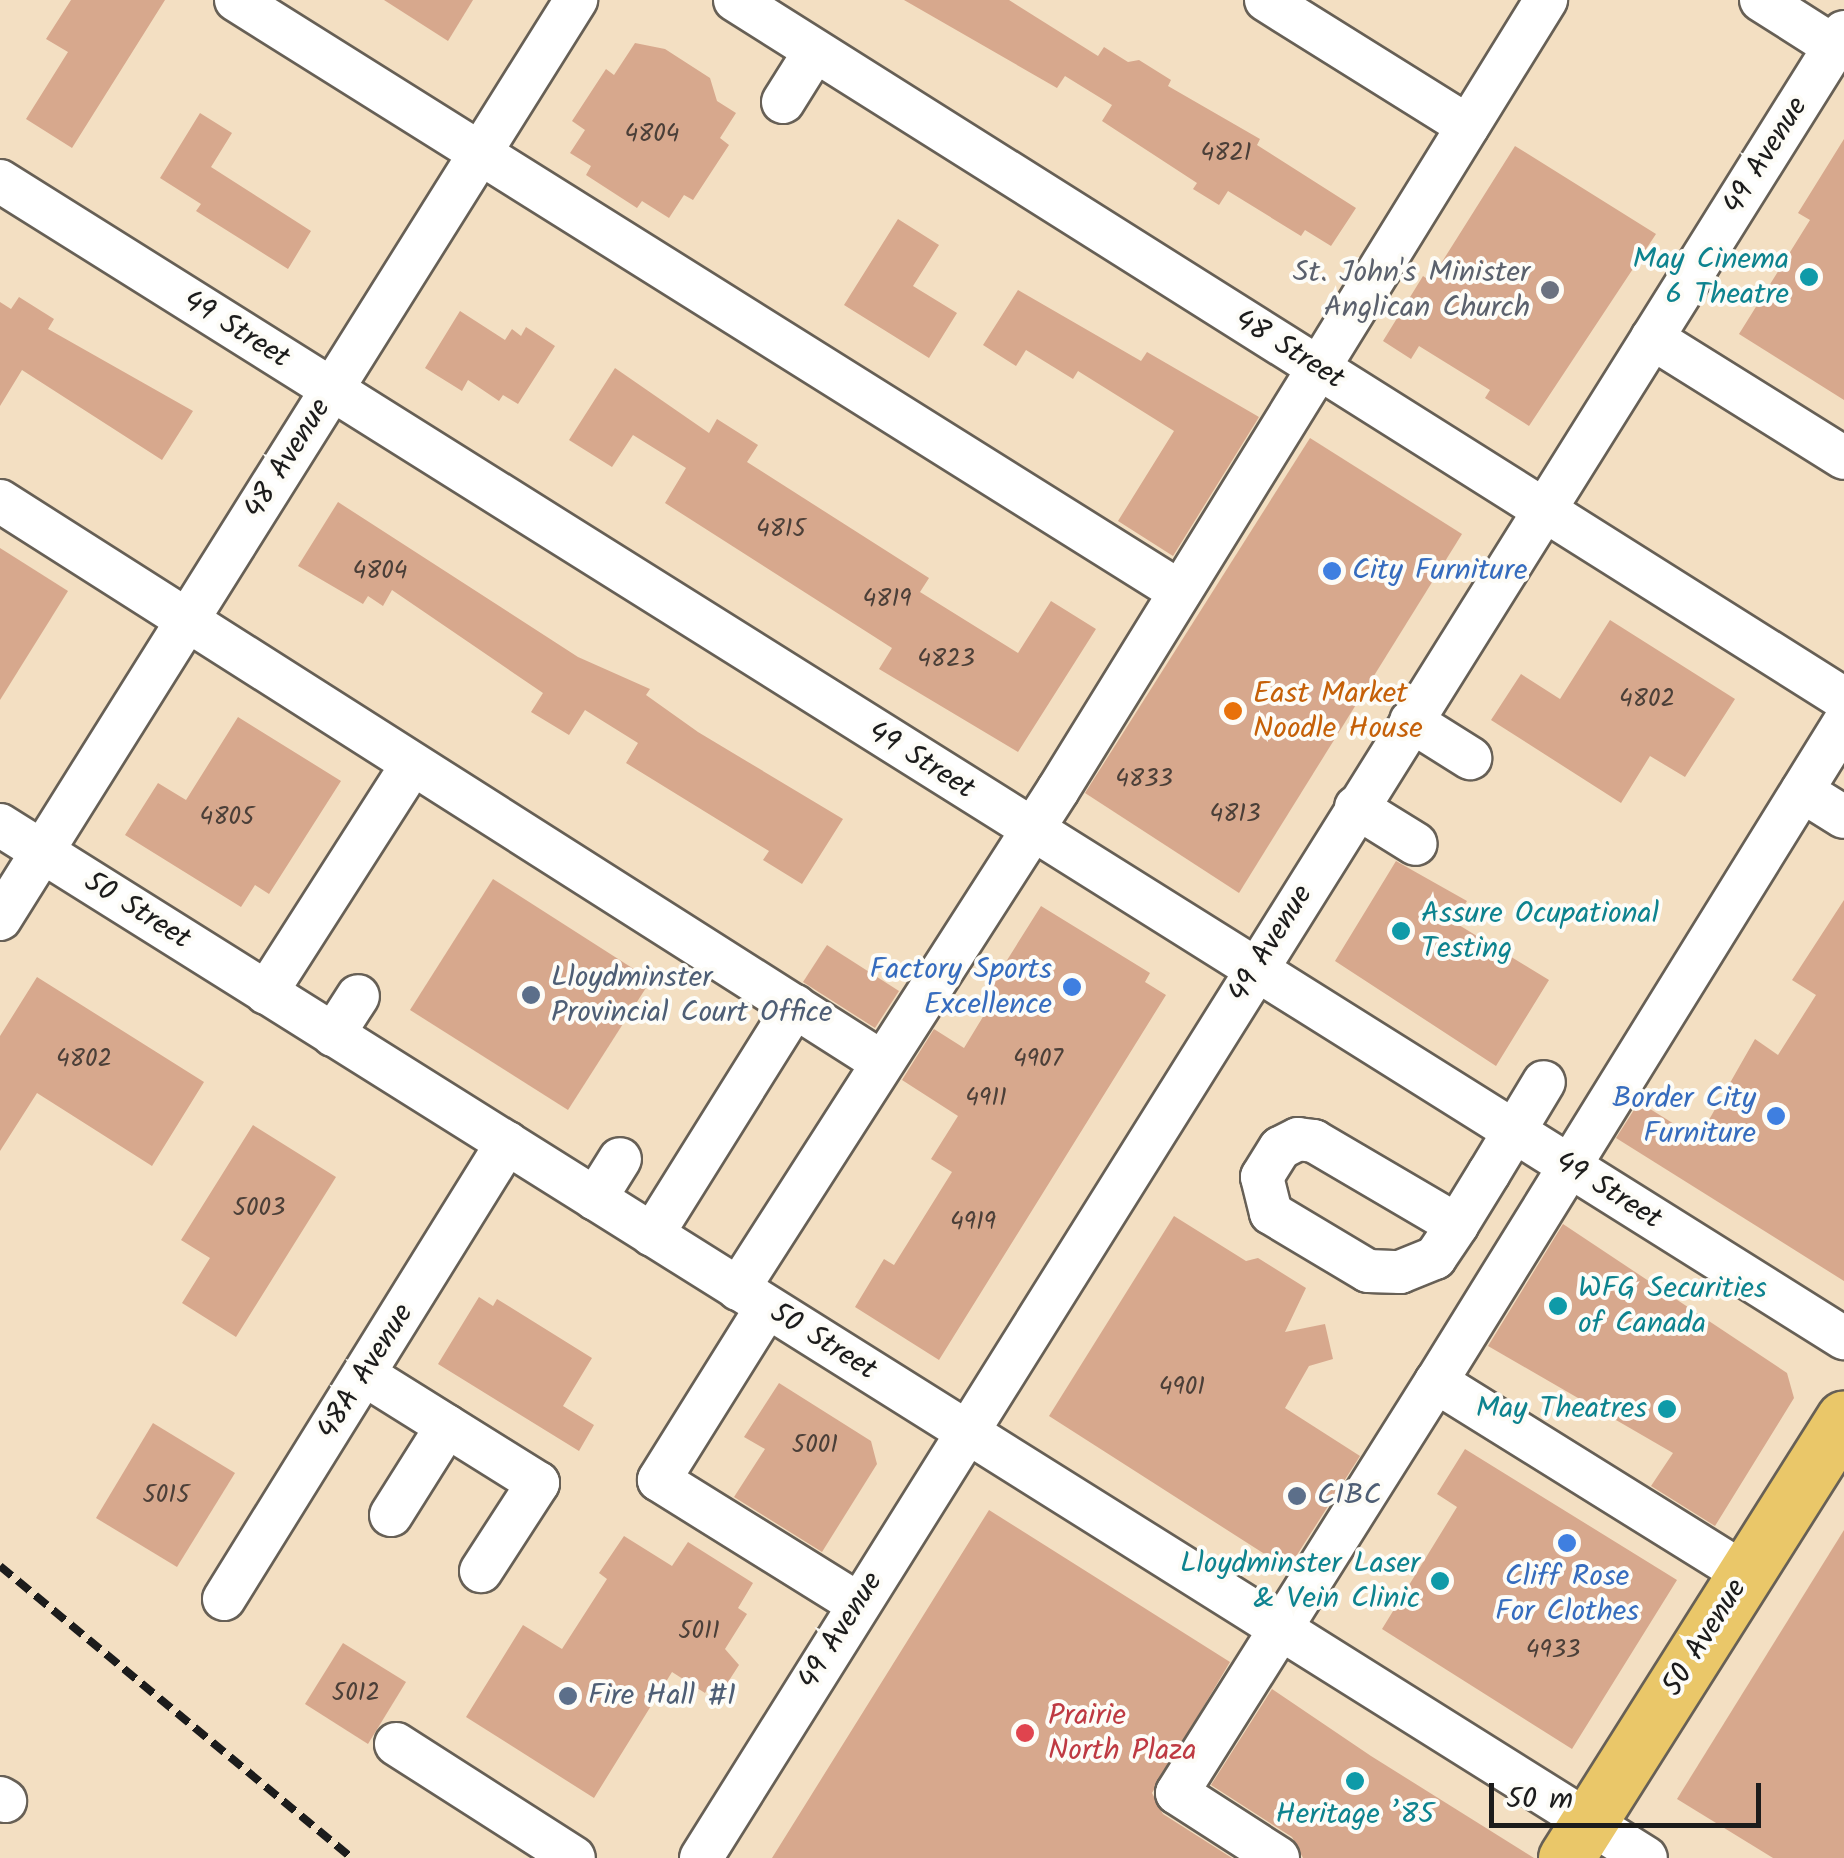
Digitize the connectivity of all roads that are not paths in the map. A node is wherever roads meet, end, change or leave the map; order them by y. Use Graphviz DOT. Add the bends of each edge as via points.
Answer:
graph roads {
  1 [pos="236,0"];
  2 [pos="576,0"];
  3 [pos="734,0"];
  4 [pos="1266,0"];
  5 [pos="1546,0"];
  6 [pos="1760,0"];
  7 [pos="1839,39"];
  8 [pos="815,50"];
  9 [pos="783,102"];
  10 [pos="1468,126"];
  11 [pos="480,153"];
  12 [pos="0,182"];
  13 [pos="1652,338"];
  14 [pos="1318,368"];
  15 [pos="332,390"];
  16 [pos="1844,458"];
  17 [pos="0,501"];
  18 [pos="1543,511"];
  19 [pos="1180,592"];
  20 [pos="187,620"];
  21 [pos="1844,699"];
  22 [pos="1411,721"];
  23 [pos="1844,724"];
  24 [pos="1470,758"];
  25 [pos="400,782"];
  26 [pos="1802,791"];
  27 [pos="1356,807"];
  28 [pos="1844,817"];
  29 [pos="0,826"];
  30 [pos="1032,831"];
  31 [pos="1416,844"];
  32 [pos="42,852"];
  33 [pos="0,919"];
  34 [pos="1254,970"];
  35 [pos="266,993"];
  36 [pos="358,996"];
  37 [pos="795,1006"];
  38 [pos="334,1034"];
  39 [pos="880,1061"];
  40 [pos="1544,1082"];
  41 [pos="1513,1132"];
  42 [pos="507,1144"];
  43 [pos="620,1159"];
  44 [pos="1568,1166"];
  45 [pos="595,1198"];
  46 [pos="1456,1225"];
  47 [pos="652,1235"];
  48 [pos="752,1298"];
  49 [pos="1844,1338"];
  50 [pos="365,1375"];
  51 [pos="1436,1382"];
  52 [pos="1844,1418"];
  53 [pos="447,1426"];
  54 [pos="964,1431"];
  55 [pos="391,1515"];
  56 [pos="481,1571"];
  57 [pos="1745,1574"];
  58 [pos="224,1599"];
  59 [pos="858,1604"];
  60 [pos="1281,1630"];
  61 [pos="396,1744"];
  62 [pos="1578,1840"];
  63 [pos="574,1858"];
  64 [pos="701,1858"];
  65 [pos="1278,1858"];
  66 [pos="1646,1858"];
  1 -- 11 [label="street"];
  2 -- 11 [label="street, 48 Avenue"];
  3 -- 8 [label="street, 48 Street"];
  4 -- 10 [label="street"];
  5 -- 10 [label="street"];
  6 -- 7 [label="street"];
  7 -- 13 [label="street, 49 Avenue"];
  8 -- 9 [label="street"];
  8 -- 14 [label="street, 48 Street"];
  10 -- 14 [label="street"];
  11 -- 15 [label="street, 48 Avenue"];
  11 -- 19 [label="street"];
  12 -- 15 [label="street, 49 Street"];
  13 -- 16 [label="street"];
  13 -- 18 [label="street, 49 Avenue"];
  14 -- 18 [label="street, 48 Street"];
  14 -- 19 [label="street"];
  15 -- 20 [label="street, 48 Avenue"];
  15 -- 30 [label="street, 49 Street"];
  17 -- 20 [label="street"];
  18 -- 21 [label="street, 48 Street"];
  18 -- 22 [label="street, 49 Avenue"];
  19 -- 30 [label="street"];
  20 -- 32 [label="street, 48 Avenue"];
  20 -- 37 [label="street" via="735,976"];
  22 -- 24 [label="street"];
  22 -- 27 [label="street, 49 Avenue"];
  23 -- 26 [label="street"];
  25 -- 35 [label="street"];
  26 -- 28 [label="street"];
  26 -- 44 [label="street"];
  27 -- 31 [label="street"];
  27 -- 34 [label="street, 49 Avenue"];
  29 -- 32 [label="street, 50 Street"];
  30 -- 34 [label="street, 49 Street"];
  30 -- 39 [label="street"];
  32 -- 33 [label="street, 48 Avenue"];
  32 -- 35 [label="street, 50 Street"];
  34 -- 41 [label="street, 49 Street"];
  34 -- 54 [label="street, 49 Avenue"];
  35 -- 38 [label="street, 50 Street"];
  36 -- 38 [label="street"];
  37 -- 39 [label="street"];
  37 -- 47 [label="street"];
  38 -- 42 [label="street, 50 Street"];
  39 -- 48 [label="street"];
  40 -- 41 [label="street"];
  41 -- 44 [label="street, 49 Street"];
  41 -- 46 [label="street"];
  42 -- 45 [label="street, 50 Street"];
  42 -- 50 [label="street, 48A Avenue"];
  43 -- 45 [label="street"];
  44 -- 49 [label="street, 49 Street"];
  44 -- 51 [label="street"];
  45 -- 47 [label="street, 50 Street"];
  47 -- 48 [label="street, 50 Street"];
  48 -- 54 [label="street, 50 Street"];
  48 -- 59 [label="street" via="659,1480"];
  50 -- 53 [label="street"];
  50 -- 58 [label="street, 48A Avenue"];
  51 -- 57 [label="street"];
  51 -- 60 [label="street"];
  52 -- 57 [label="main road, 50 Avenue"];
  53 -- 55 [label="street"];
  53 -- 56 [label="street" via="538,1483"];
  54 -- 59 [label="street, 49 Avenue"];
  54 -- 60 [label="street, 50 Street"];
  57 -- 62 [label="main road, 50 Avenue"];
  59 -- 64 [label="street, 49 Avenue"];
  60 -- 62 [label="street, 50 Street"];
  60 -- 65 [label="street" via="1176,1793"];
  61 -- 63 [label="street"];
  62 -- 66 [label="street, 50 Street"];
}
